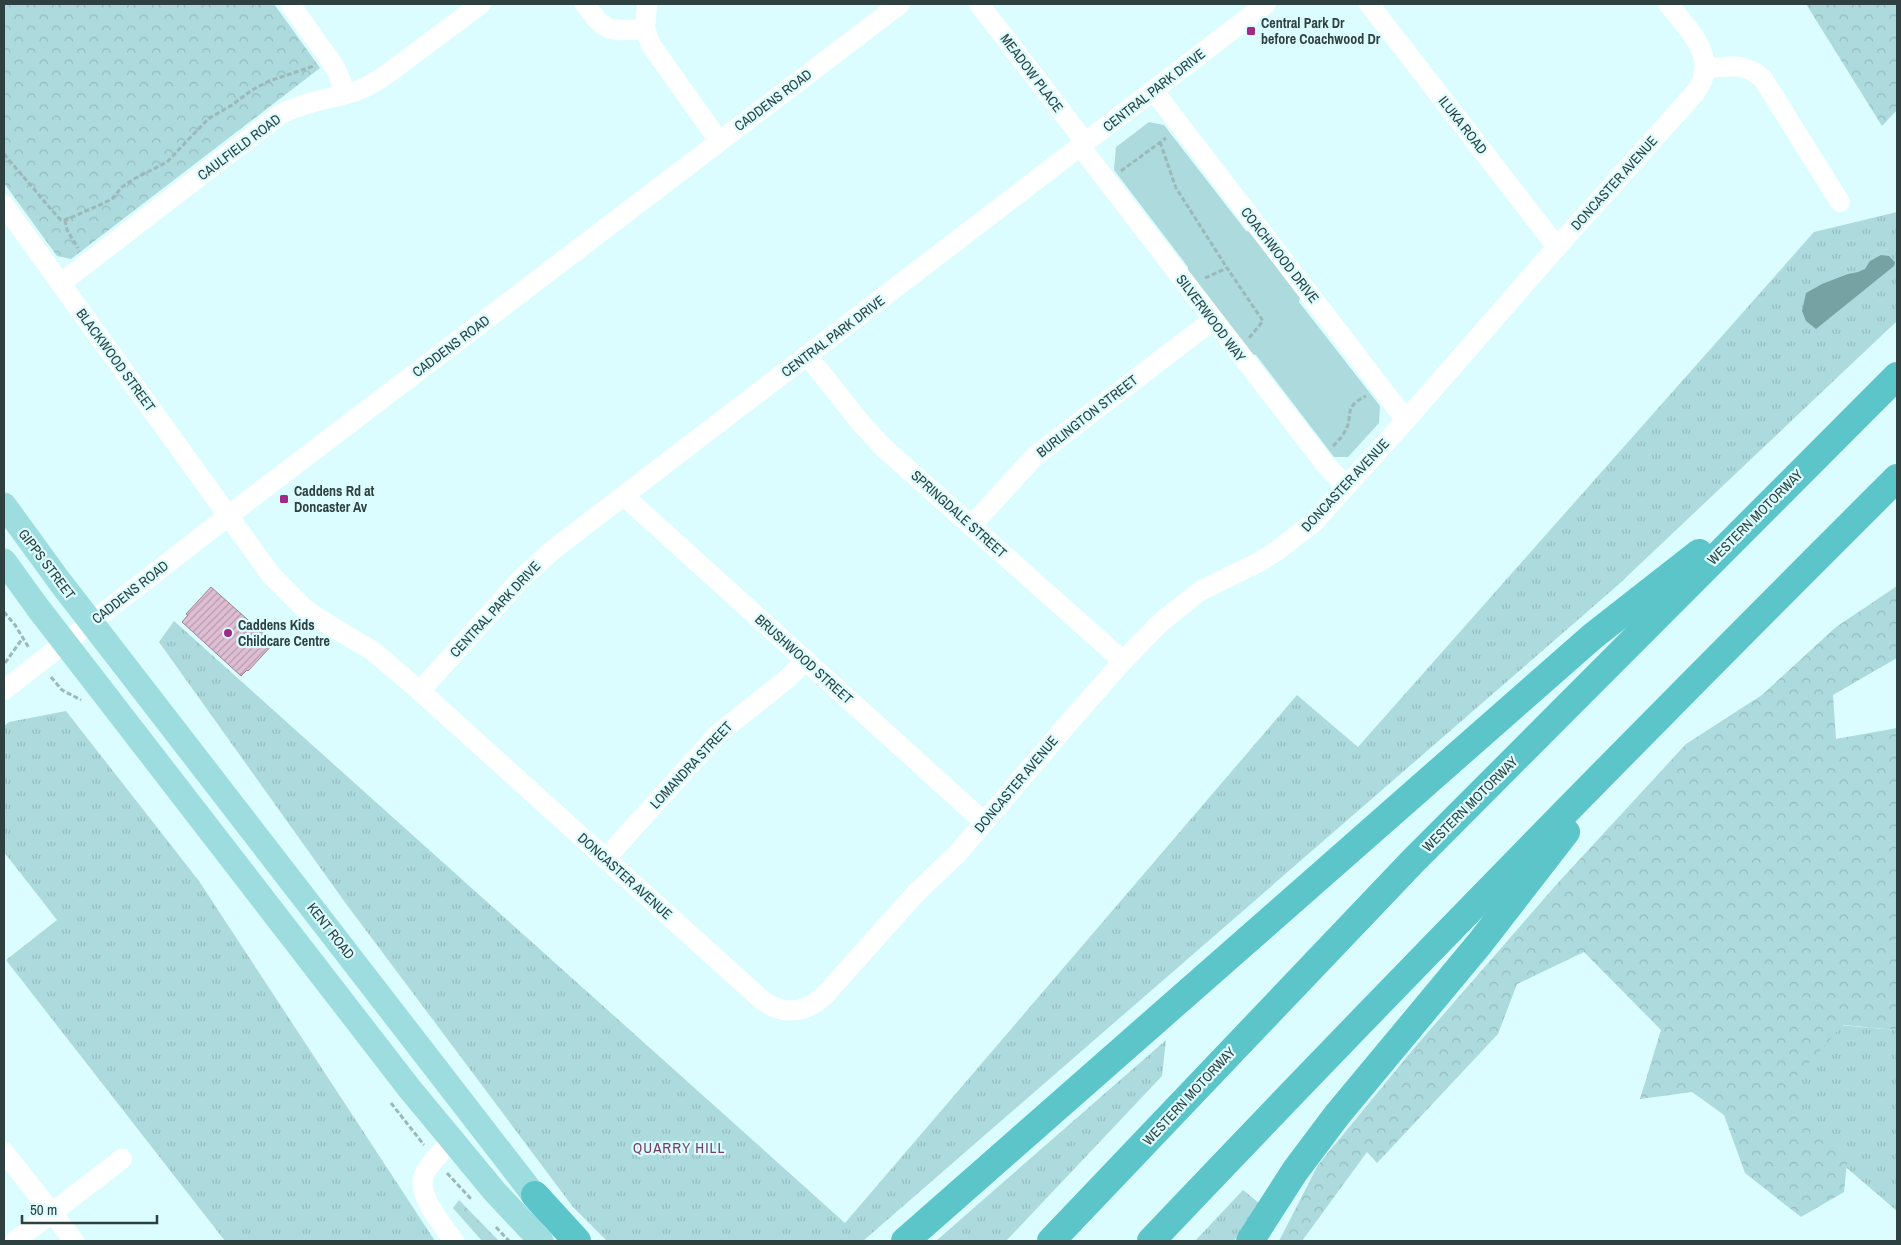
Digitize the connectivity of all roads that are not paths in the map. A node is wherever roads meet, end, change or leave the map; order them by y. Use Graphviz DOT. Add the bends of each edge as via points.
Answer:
graph roads {
  1 [pos="290,4"];
  2 [pos="481,4"];
  3 [pos="585,4"];
  4 [pos="647,4"];
  5 [pos="900,4"];
  6 [pos="979,4"];
  7 [pos="1266,4"];
  8 [pos="1370,4"];
  9 [pos="1668,4"];
  10 [pos="645,29"];
  11 [pos="1705,69"];
  12 [pos="1153,90"];
  13 [pos="346,94"];
  14 [pos="719,141"];
  15 [pos="1082,144"];
  16 [pos="1840,202"];
  17 [pos="4,206"];
  18 [pos="1556,247"];
  19 [pos="61,283"];
  20 [pos="1213,320"];
  21 [pos="807,355"];
  22 [pos="1897,376"];
  23 [pos="1406,420"];
  24 [pos="1897,478"];
  25 [pos="1790,482"];
  26 [pos="1346,486"];
  27 [pos="624,496"];
  28 [pos="4,505"];
  29 [pos="228,516"];
  30 [pos="972,525"];
  31 [pos="4,561"];
  32 [pos="92,622"];
  33 [pos="65,643"];
  34 [pos="806,660"];
  35 [pos="1123,661"];
  36 [pos="4,690"];
  37 [pos="420,691"];
  38 [pos="1646,728"];
  39 [pos="984,822"];
  40 [pos="606,858"];
  41 [pos="452,1141"];
  42 [pos="4,1152"];
  43 [pos="122,1159"];
  44 [pos="534,1195"];
  45 [pos="52,1213"];
  46 [pos="15,1241"];
  47 [pos="74,1241"];
  48 [pos="454,1241"];
  49 [pos="541,1241"];
  50 [pos="569,1241"];
  51 [pos="577,1241"];
  52 [pos="905,1241"];
  53 [pos="1051,1241"];
  54 [pos="1151,1241"];
  55 [pos="1250,1241"];
  1 -- 13 [label="street" via="335,67"];
  2 -- 13 [label="street, CAULFIELD ROAD" via="383,77"];
  3 -- 10 [label="street" via="608,29"];
  4 -- 10 [label="street"];
  5 -- 14 [label="street, CADDENS ROAD"];
  6 -- 15 [label="street, MEADOW PLACE"];
  7 -- 12 [label="street, CENTRAL PARK DRIVE"];
  8 -- 18 [label="street, ILUKA ROAD"];
  9 -- 11 [label="street" via="1701,49"];
  10 -- 14 [label="street" via="655,52"];
  11 -- 16 [label="street" via="1730,65 1757,73"];
  11 -- 18 [label="street, DONCASTER AVENUE" via="1704,78 1695,93"];
  12 -- 15 [label="street, CENTRAL PARK DRIVE"];
  12 -- 23 [label="street, COACHWOOD DRIVE"];
  13 -- 19 [label="street, CAULFIELD ROAD" via="307,103 281,114"];
  14 -- 29 [label="street, CADDENS ROAD"];
  15 -- 20 [label="street, SILVERWOOD WAY"];
  15 -- 21 [label="street, CENTRAL PARK DRIVE"];
  17 -- 19 [label="street, BLACKWOOD STREET"];
  18 -- 23 [label="street, DONCASTER AVENUE"];
  19 -- 29 [label="street, BLACKWOOD STREET"];
  20 -- 26 [label="street, SILVERWOOD WAY" via="1325,464"];
  20 -- 30 [label="street, BURLINGTON STREET" via="1035,456"];
  21 -- 27 [label="street, CENTRAL PARK DRIVE"];
  21 -- 30 [label="street, SPRINGDALE STREET" via="871,435"];
  22 -- 25 [label="highway, WESTERN MOTORWAY"];
  23 -- 26 [label="street, DONCASTER AVENUE"];
  24 -- 38 [label="highway"];
  25 -- 52 [label="highway" via="1593,636"];
  25 -- 53 [label="highway, WESTERN MOTORWAY" via="1413,861"];
  26 -- 35 [label="street, DONCASTER AVENUE" via="1298,536 1258,562 1187,600"];
  27 -- 34 [label="street, BRUSHWOOD STREET"];
  27 -- 37 [label="street, CENTRAL PARK DRIVE" via="533,567"];
  28 -- 32 [label="main road, GIPPS STREET"];
  29 -- 32 [label="street, CADDENS ROAD"];
  29 -- 37 [label="street, DONCASTER AVENUE" via="271,575 302,607 373,651"];
  30 -- 35 [label="street, SPRINGDALE STREET"];
  31 -- 33 [label="main road"];
  32 -- 33 [label="street, CADDENS ROAD"];
  32 -- 44 [label="main road, KENT ROAD"];
  33 -- 36 [label="street, CADDENS ROAD"];
  33 -- 41 [label="main road"];
  34 -- 39 [label="street, BRUSHWOOD STREET"];
  34 -- 40 [label="street, LOMANDRA STREET" via="719,733"];
  35 -- 39 [label="street, DONCASTER AVENUE"];
  37 -- 40 [label="street, DONCASTER AVENUE"];
  38 -- 54 [label="highway"];
  38 -- 55 [label="highway" via="1480,944 1337,1115 1295,1171"];
  39 -- 40 [label="street, DONCASTER AVENUE" via="824,996 812,1006 794,1012 776,1009 764,1002"];
  41 -- 48 [label="street" via="434,1159 422,1185 428,1204"];
  41 -- 49 [label="main road"];
  42 -- 45 [label="street"];
  43 -- 45 [label="street"];
  44 -- 50 [label="main road, KENT ROAD"];
  44 -- 51 [label="highway"];
  45 -- 46 [label="street"];
  45 -- 47 [label="street"];
}
